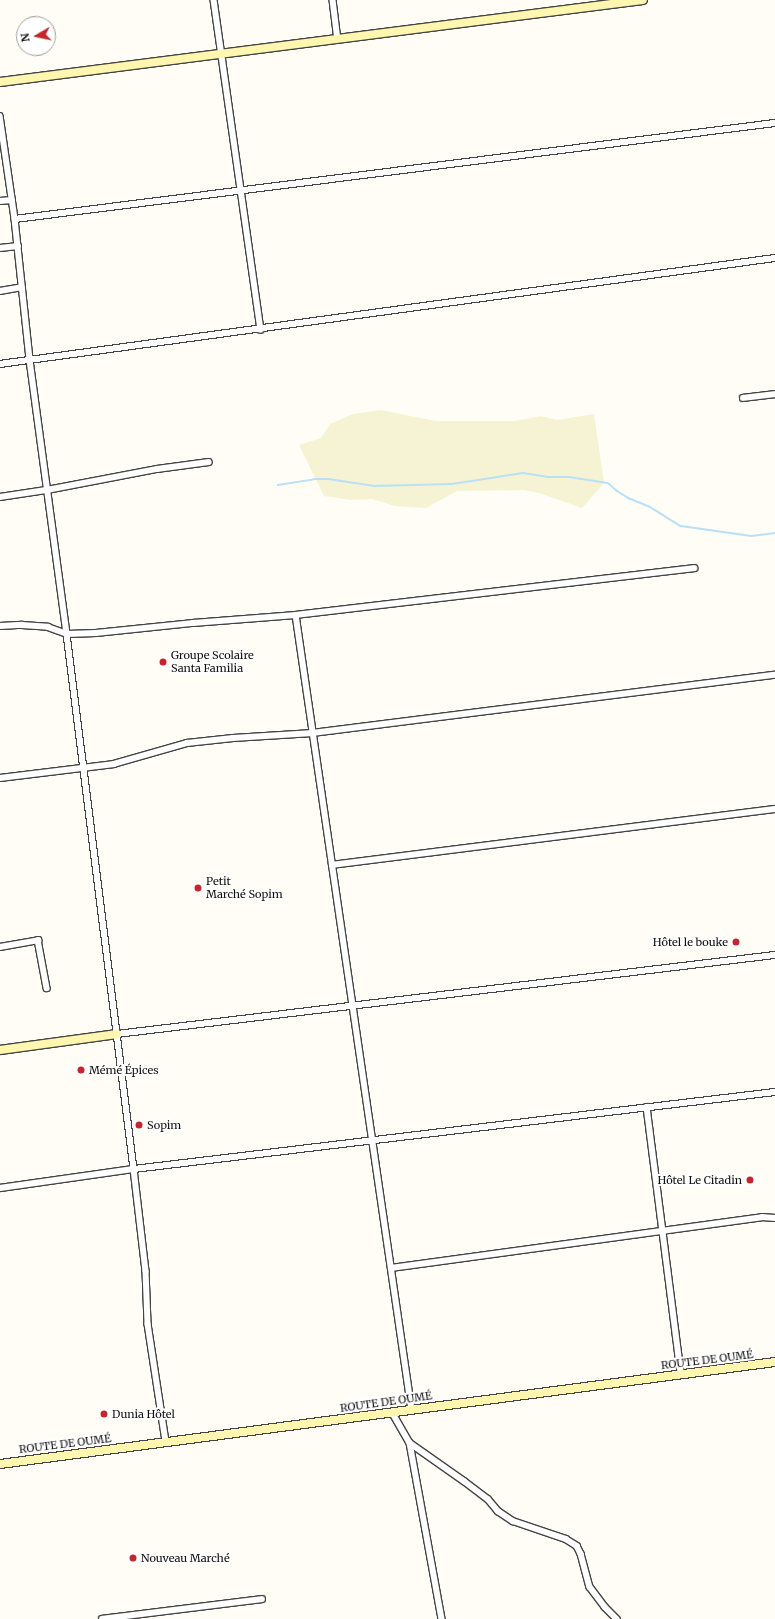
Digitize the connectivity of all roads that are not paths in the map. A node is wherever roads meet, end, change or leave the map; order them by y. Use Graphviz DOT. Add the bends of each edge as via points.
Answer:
graph roads {
  1 [pos="214,0"];
  2 [pos="333,0"];
  3 [pos="643,0"];
  4 [pos="338,39"];
  5 [pos="221,54"];
  6 [pos="0,82"];
  7 [pos="0,116"];
  8 [pos="775,123"];
  9 [pos="2,151"];
  10 [pos="240,190"];
  11 [pos="12,200"];
  12 [pos="0,201"];
  13 [pos="15,219"];
  14 [pos="18,246"];
  15 [pos="0,248"];
  16 [pos="775,258"];
  17 [pos="22,287"];
  18 [pos="0,291"];
  19 [pos="261,330"];
  20 [pos="30,360"];
  21 [pos="0,364"];
  22 [pos="775,394"];
  23 [pos="743,398"];
  24 [pos="209,462"];
  25 [pos="47,490"];
  26 [pos="0,497"];
  27 [pos="694,568"];
  28 [pos="296,615"];
  29 [pos="0,626"];
  30 [pos="67,634"];
  31 [pos="775,675"];
  32 [pos="313,733"];
  33 [pos="83,768"];
  34 [pos="0,778"];
  35 [pos="775,810"];
  36 [pos="332,865"];
  37 [pos="0,947"];
  38 [pos="775,955"];
  39 [pos="47,988"];
  40 [pos="353,1006"];
  41 [pos="117,1034"];
  42 [pos="0,1050"];
  43 [pos="775,1092"];
  44 [pos="647,1107"];
  45 [pos="372,1140"];
  46 [pos="134,1169"];
  47 [pos="0,1188"];
  48 [pos="775,1218"];
  49 [pos="663,1231"];
  50 [pos="391,1268"];
  51 [pos="775,1362"];
  52 [pos="681,1374"];
  53 [pos="412,1410"];
  54 [pos="392,1412"];
  55 [pos="166,1442"];
  56 [pos="410,1443"];
  57 [pos="0,1464"];
  58 [pos="262,1599"];
  59 [pos="102,1619"];
  60 [pos="442,1619"];
  61 [pos="617,1619"];
  1 -- 5 [label="street"];
  2 -- 4 [label="street"];
  3 -- 4 [label="street"];
  4 -- 5 [label="street"];
  5 -- 6 [label="street"];
  5 -- 10 [label="street"];
  7 -- 9 [label="street"];
  8 -- 10 [label="street"];
  9 -- 11 [label="street"];
  10 -- 13 [label="street"];
  10 -- 19 [label="street"];
  11 -- 12 [label="street"];
  11 -- 13 [label="street"];
  13 -- 14 [label="street"];
  14 -- 15 [label="street"];
  14 -- 17 [label="street"];
  16 -- 19 [label="street"];
  17 -- 18 [label="street"];
  17 -- 20 [label="street"];
  19 -- 20 [label="street"];
  20 -- 21 [label="street"];
  20 -- 25 [label="street"];
  22 -- 23 [label="street"];
  24 -- 25 [label="street" via="157,468"];
  25 -- 26 [label="street"];
  25 -- 30 [label="street"];
  27 -- 28 [label="street"];
  28 -- 30 [label="street"];
  28 -- 32 [label="street"];
  29 -- 30 [label="street" via="48,627"];
  30 -- 33 [label="street"];
  31 -- 32 [label="street"];
  32 -- 33 [label="street" via="187,743 114,764"];
  32 -- 36 [label="street"];
  33 -- 34 [label="street"];
  33 -- 41 [label="street"];
  35 -- 36 [label="street"];
  36 -- 40 [label="street"];
  37 -- 39 [label="street" via="38,940"];
  38 -- 40 [label="street"];
  40 -- 41 [label="street"];
  40 -- 45 [label="street"];
  41 -- 42 [label="street"];
  41 -- 46 [label="street"];
  43 -- 44 [label="street"];
  44 -- 45 [label="street"];
  44 -- 49 [label="street"];
  45 -- 46 [label="street"];
  45 -- 50 [label="street"];
  46 -- 47 [label="street"];
  46 -- 55 [label="street" via="146,1272 148,1324"];
  48 -- 49 [label="street" via="762,1217"];
  49 -- 50 [label="street"];
  49 -- 52 [label="street"];
  50 -- 53 [label="street"];
  51 -- 52 [label="street, ROUTE DE OUMÉ"];
  52 -- 53 [label="street, ROUTE DE OUMÉ"];
  53 -- 54 [label="street, ROUTE DE OUMÉ"];
  54 -- 55 [label="street, ROUTE DE OUMÉ"];
  54 -- 56 [label="street"];
  55 -- 57 [label="street, ROUTE DE OUMÉ"];
  56 -- 60 [label="street"];
  56 -- 61 [label="street" via="488,1499 498,1511 513,1521 566,1539 577,1546 590,1586"];
  58 -- 59 [label="street"];
}
